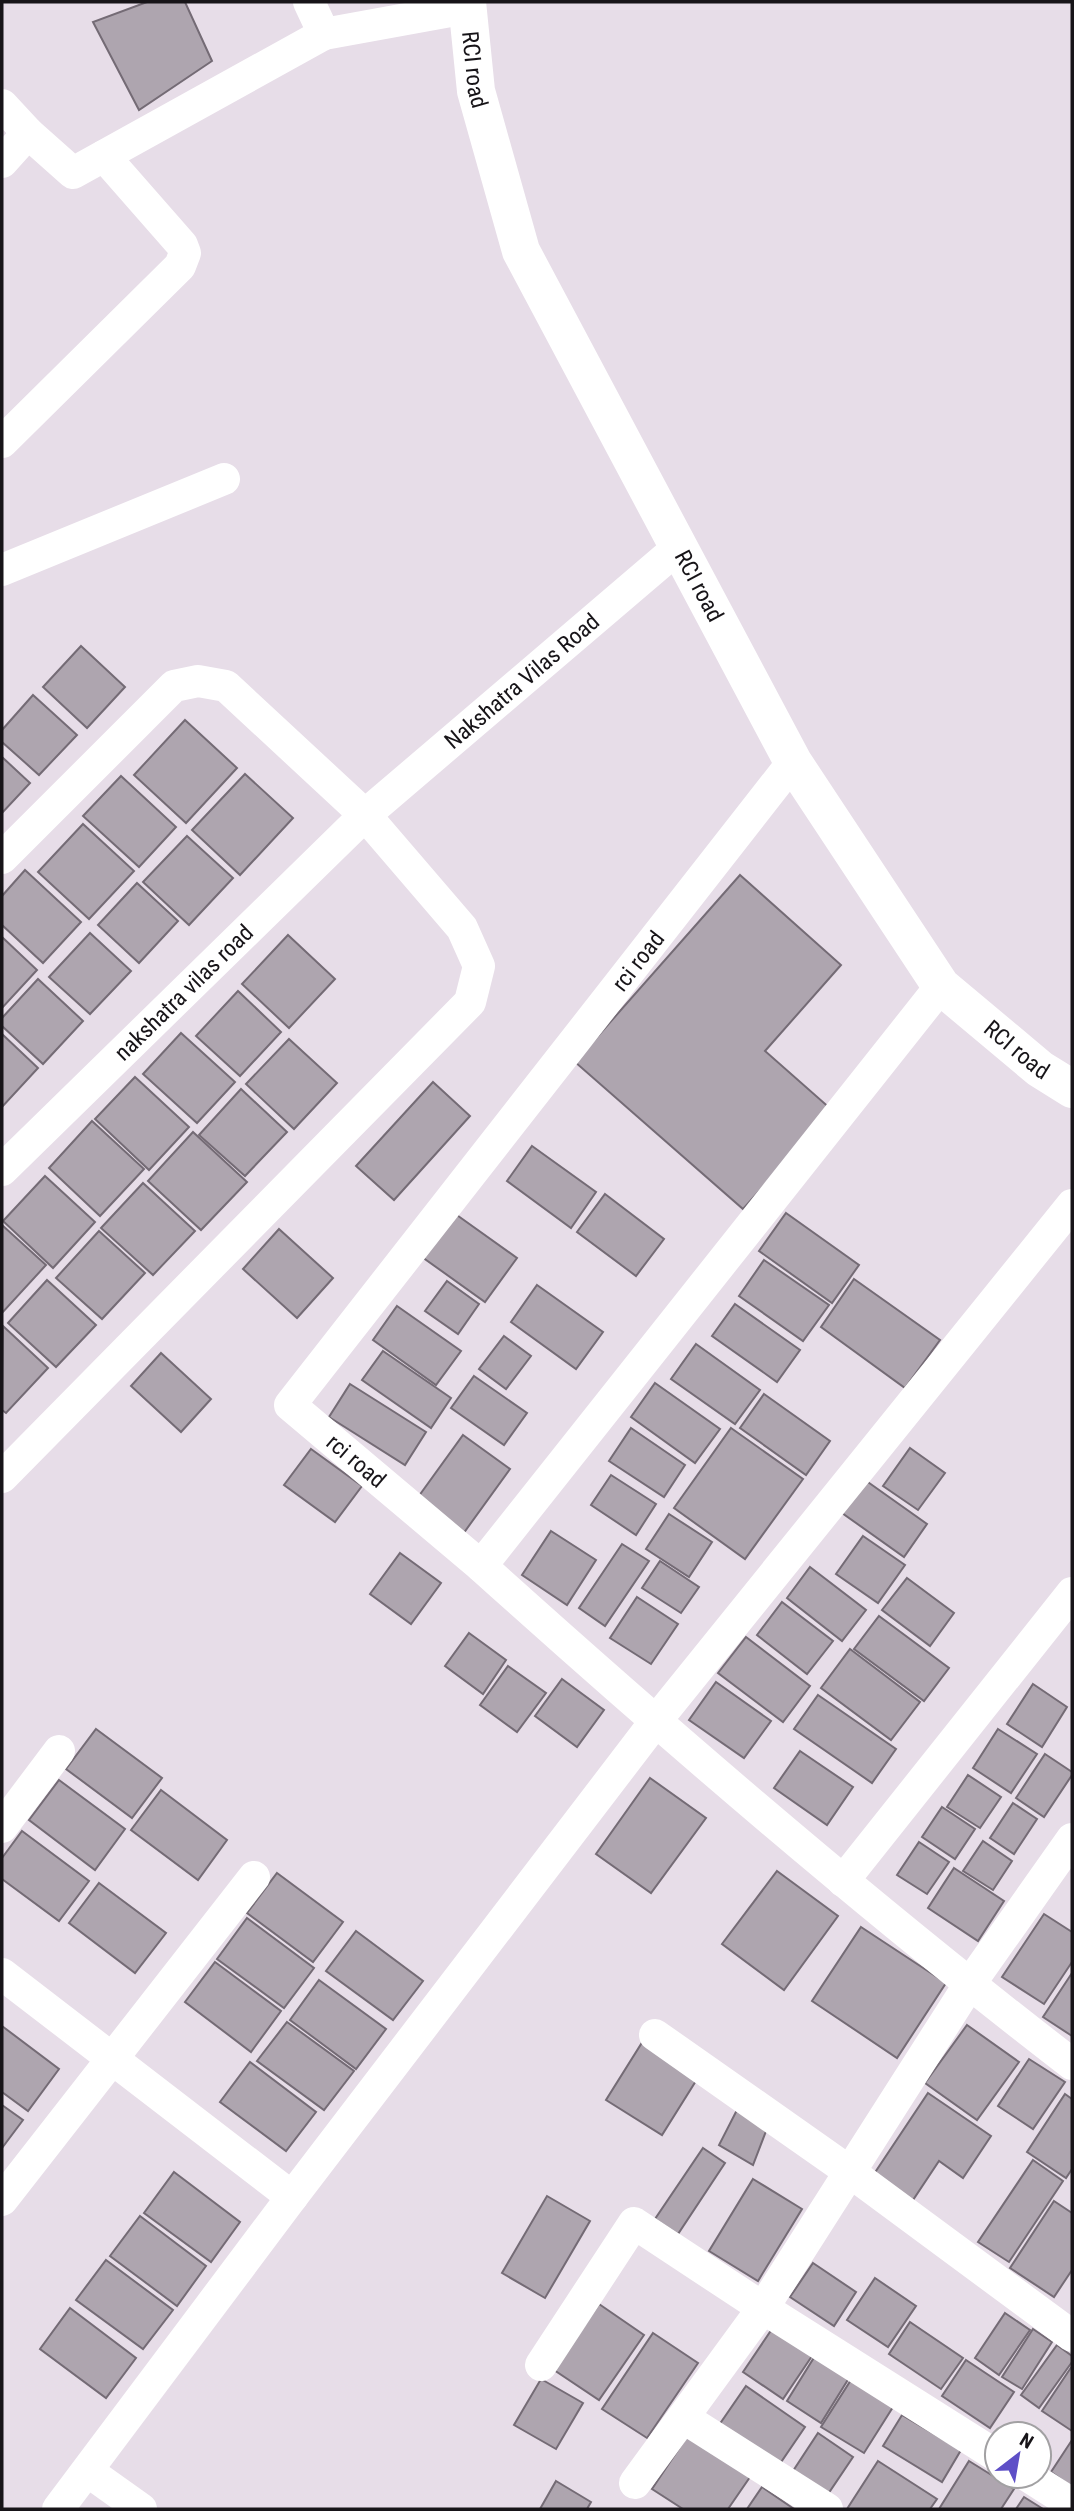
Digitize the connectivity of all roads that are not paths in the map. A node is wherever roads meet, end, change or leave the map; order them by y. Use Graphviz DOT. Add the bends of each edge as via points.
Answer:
graph roads {
  1 [pos="309,2"];
  2 [pos="467,5"];
  3 [pos="324,34"];
  4 [pos="2,105"];
  5 [pos="28,133"];
  6 [pos="104,156"];
  7 [pos="2,162"];
  8 [pos="2,442"];
  9 [pos="224,479"];
  10 [pos="679,547"];
  11 [pos="2,570"];
  12 [pos="793,762"];
  13 [pos="365,816"];
  14 [pos="2,858"];
  15 [pos="941,986"];
  16 [pos="1072,1089"];
  17 [pos="2,1170"];
  18 [pos="1072,1205"];
  19 [pos="2,1477"];
  20 [pos="481,1566"];
  21 [pos="1072,1593"];
  22 [pos="655,1722"];
  23 [pos="59,1751"];
  24 [pos="2,1827"];
  25 [pos="1072,1839"];
  26 [pos="254,1877"];
  27 [pos="843,1881"];
  28 [pos="2,1974"];
  29 [pos="969,1985"];
  30 [pos="655,2035"];
  31 [pos="113,2057"];
  32 [pos="1072,2064"];
  33 [pos="850,2172"];
  34 [pos="292,2197"];
  35 [pos="2,2200"];
  36 [pos="763,2308"];
  37 [pos="1072,2336"];
  38 [pos="541,2365"];
  39 [pos="684,2418"];
  40 [pos="983,2447"];
  41 [pos="89,2472"];
  42 [pos="635,2483"];
  43 [pos="1050,2490"];
  44 [pos="1072,2504"];
  45 [pos="58,2509"];
  46 [pos="141,2509"];
  47 [pos="827,2509"];
  1 -- 3 [label="street"];
  2 -- 3 [label="street"];
  2 -- 10 [label="street, RCI road" via="476,91 521,251"];
  3 -- 6 [label="street"];
  4 -- 5 [label="street"];
  5 -- 6 [label="street" via="73,173"];
  5 -- 7 [label="street"];
  6 -- 8 [label="street" via="185,253 180,266"];
  9 -- 11 [label="street"];
  10 -- 12 [label="street, RCI road"];
  10 -- 13 [label="street, Nakshatra Vilas Road"];
  12 -- 15 [label="street, RCI road"];
  12 -- 20 [label="street, rci road" via="290,1405"];
  13 -- 14 [label="street" via="226,686 198,681 174,686"];
  13 -- 17 [label="street, nakshatra vilas road"];
  13 -- 19 [label="street" via="462,928 479,966 470,1002"];
  15 -- 16 [label="street, RCI road" via="1040,1069"];
  15 -- 20 [label="street"];
  18 -- 22 [label="street"];
  20 -- 22 [label="street"];
  21 -- 27 [label="street"];
  22 -- 27 [label="street"];
  22 -- 34 [label="street"];
  23 -- 24 [label="street"];
  25 -- 29 [label="street"];
  26 -- 31 [label="street"];
  27 -- 29 [label="street"];
  28 -- 31 [label="street"];
  29 -- 32 [label="street"];
  29 -- 33 [label="street"];
  30 -- 33 [label="street"];
  31 -- 34 [label="street"];
  31 -- 35 [label="street"];
  33 -- 36 [label="street"];
  33 -- 37 [label="street"];
  34 -- 41 [label="street"];
  36 -- 38 [label="street" via="634,2223"];
  36 -- 39 [label="street"];
  36 -- 40 [label="street"];
  39 -- 42 [label="street"];
  39 -- 47 [label="street"];
  41 -- 45 [label="street"];
  41 -- 46 [label="street"];
  43 -- 44 [label="street"];
}
